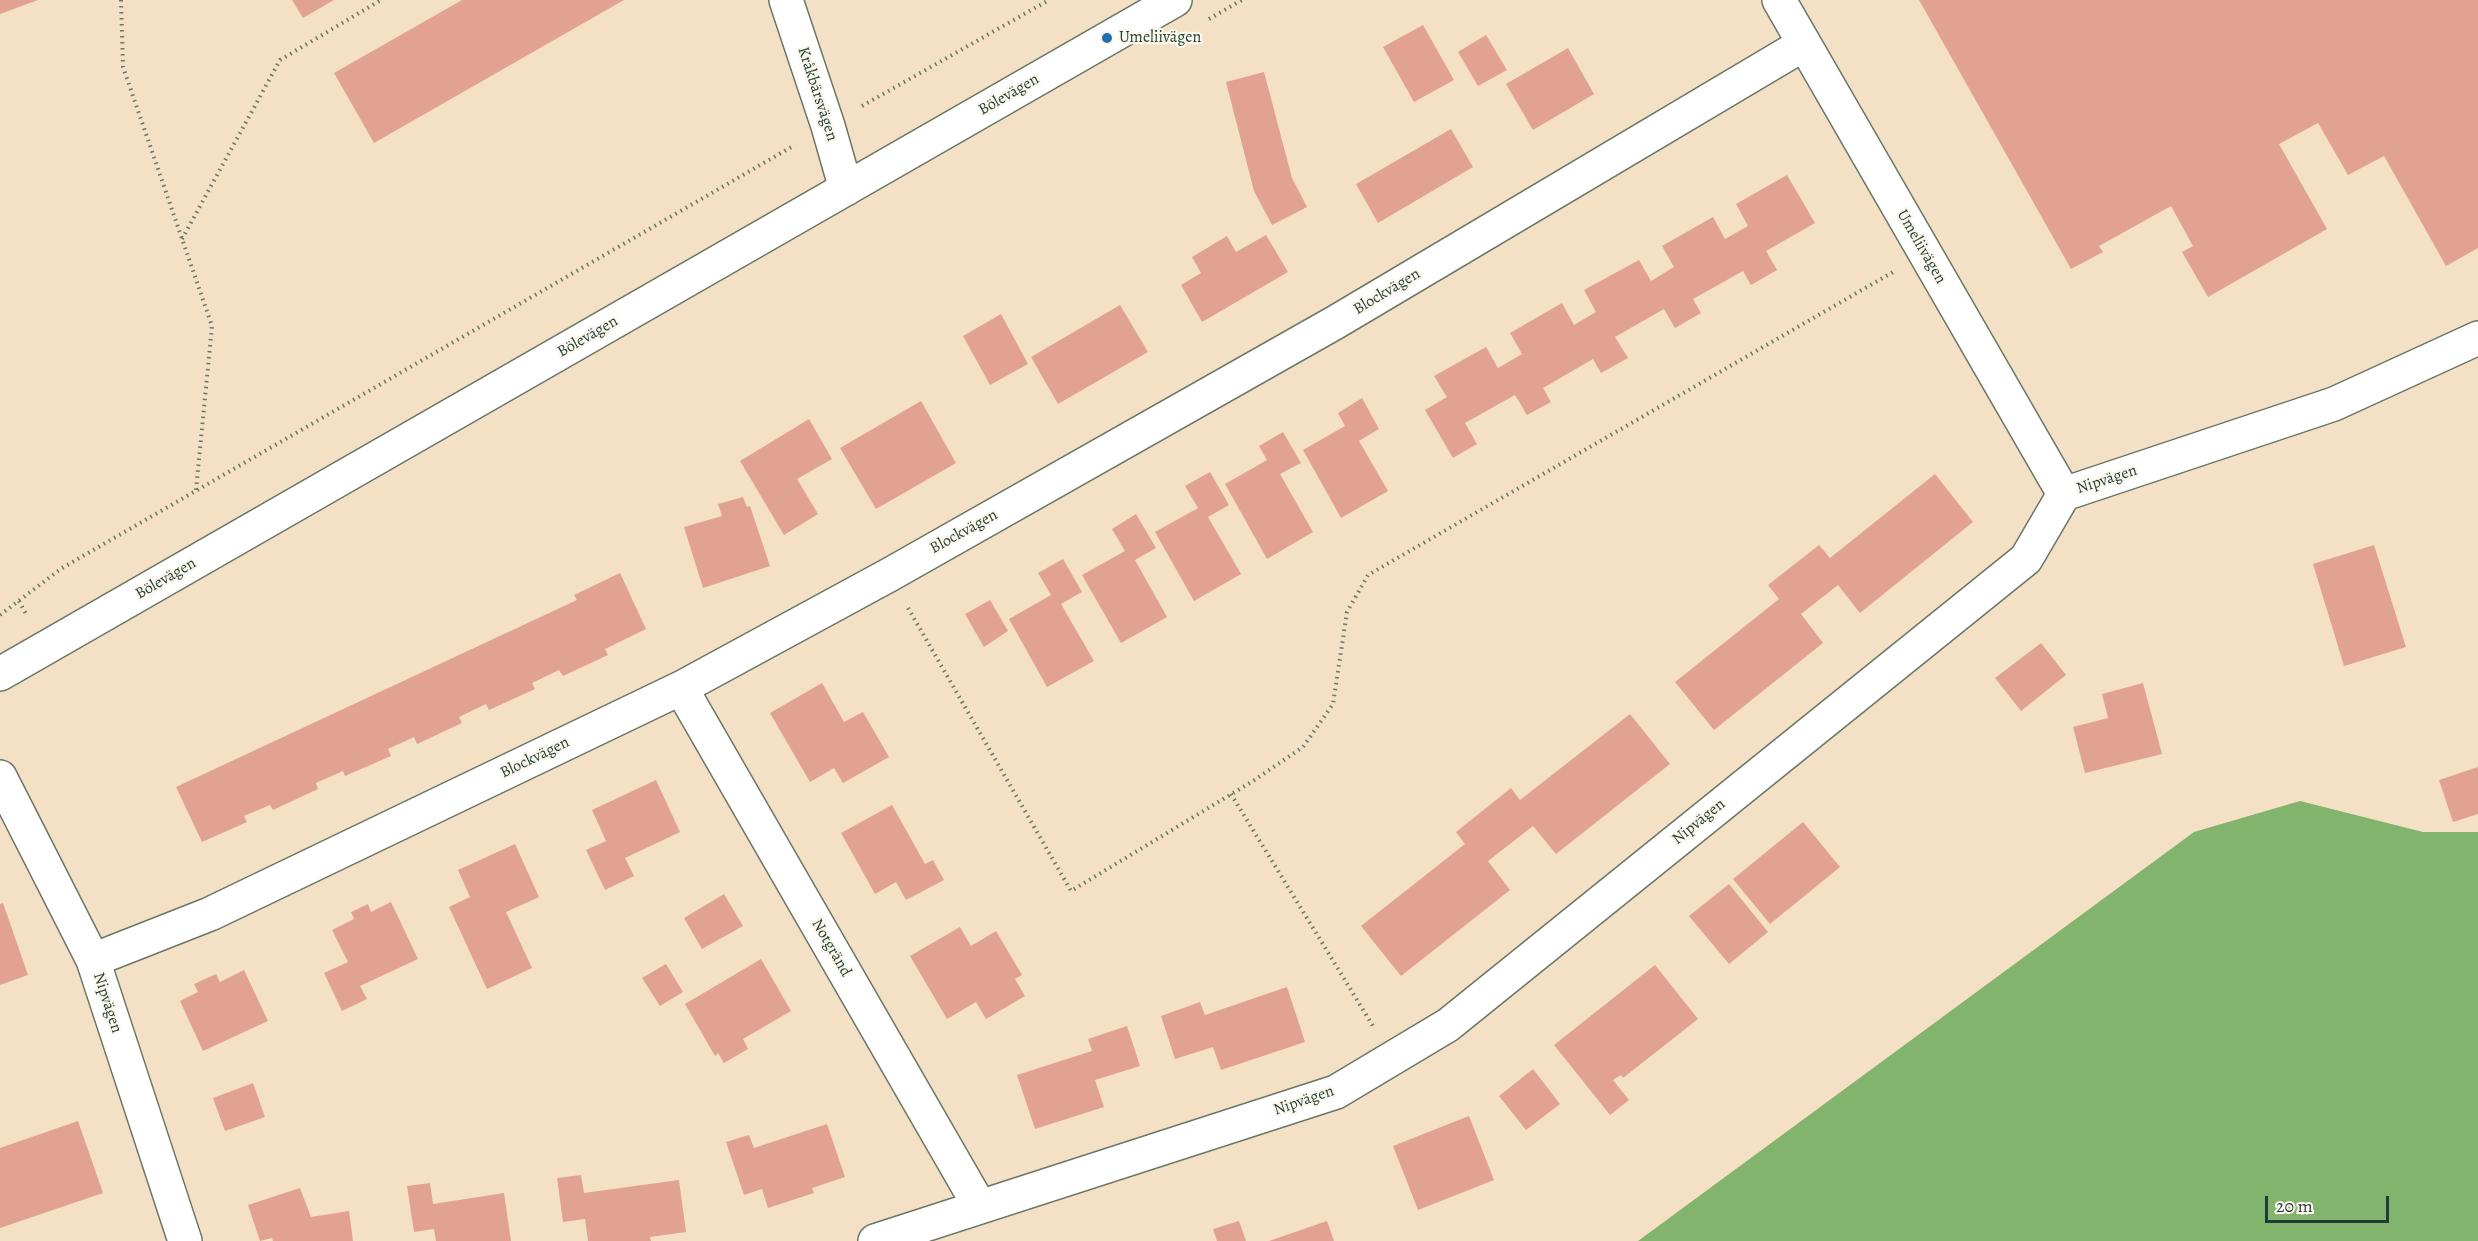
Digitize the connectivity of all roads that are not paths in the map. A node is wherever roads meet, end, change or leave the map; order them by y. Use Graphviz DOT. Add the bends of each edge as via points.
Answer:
graph roads {
  1 [pos="786,0"];
  2 [pos="1175,0"];
  3 [pos="1779,0"];
  4 [pos="1804,44"];
  5 [pos="846,189"];
  6 [pos="2478,338"];
  7 [pos="2064,494"];
  8 [pos="0,674"];
  9 [pos="681,688"];
  10 [pos="0,777"];
  11 [pos="93,960"];
  12 [pos="980,1207"];
  13 [pos="185,1241"];
  14 [pos="875,1241"];
  1 -- 5 [label="street, Kråkbärsvägen"];
  2 -- 5 [label="street, Bölevägen"];
  3 -- 4 [label="street, Umeliivägen"];
  4 -- 7 [label="street, Umeliivägen"];
  4 -- 9 [label="street, Blockvägen" via="1336,322"];
  5 -- 8 [label="street, Bölevägen"];
  6 -- 7 [label="street, Nipvägen" via="2334,404"];
  7 -- 12 [label="street, Nipvägen" via="2026,559 1448,1025 1336,1092"];
  9 -- 11 [label="street, Blockvägen" via="210,914"];
  9 -- 12 [label="street, Notgränd"];
  10 -- 11 [label="street, Nipvägen"];
  11 -- 13 [label="street, Nipvägen"];
  12 -- 14 [label="street, Nipvägen"];
}
